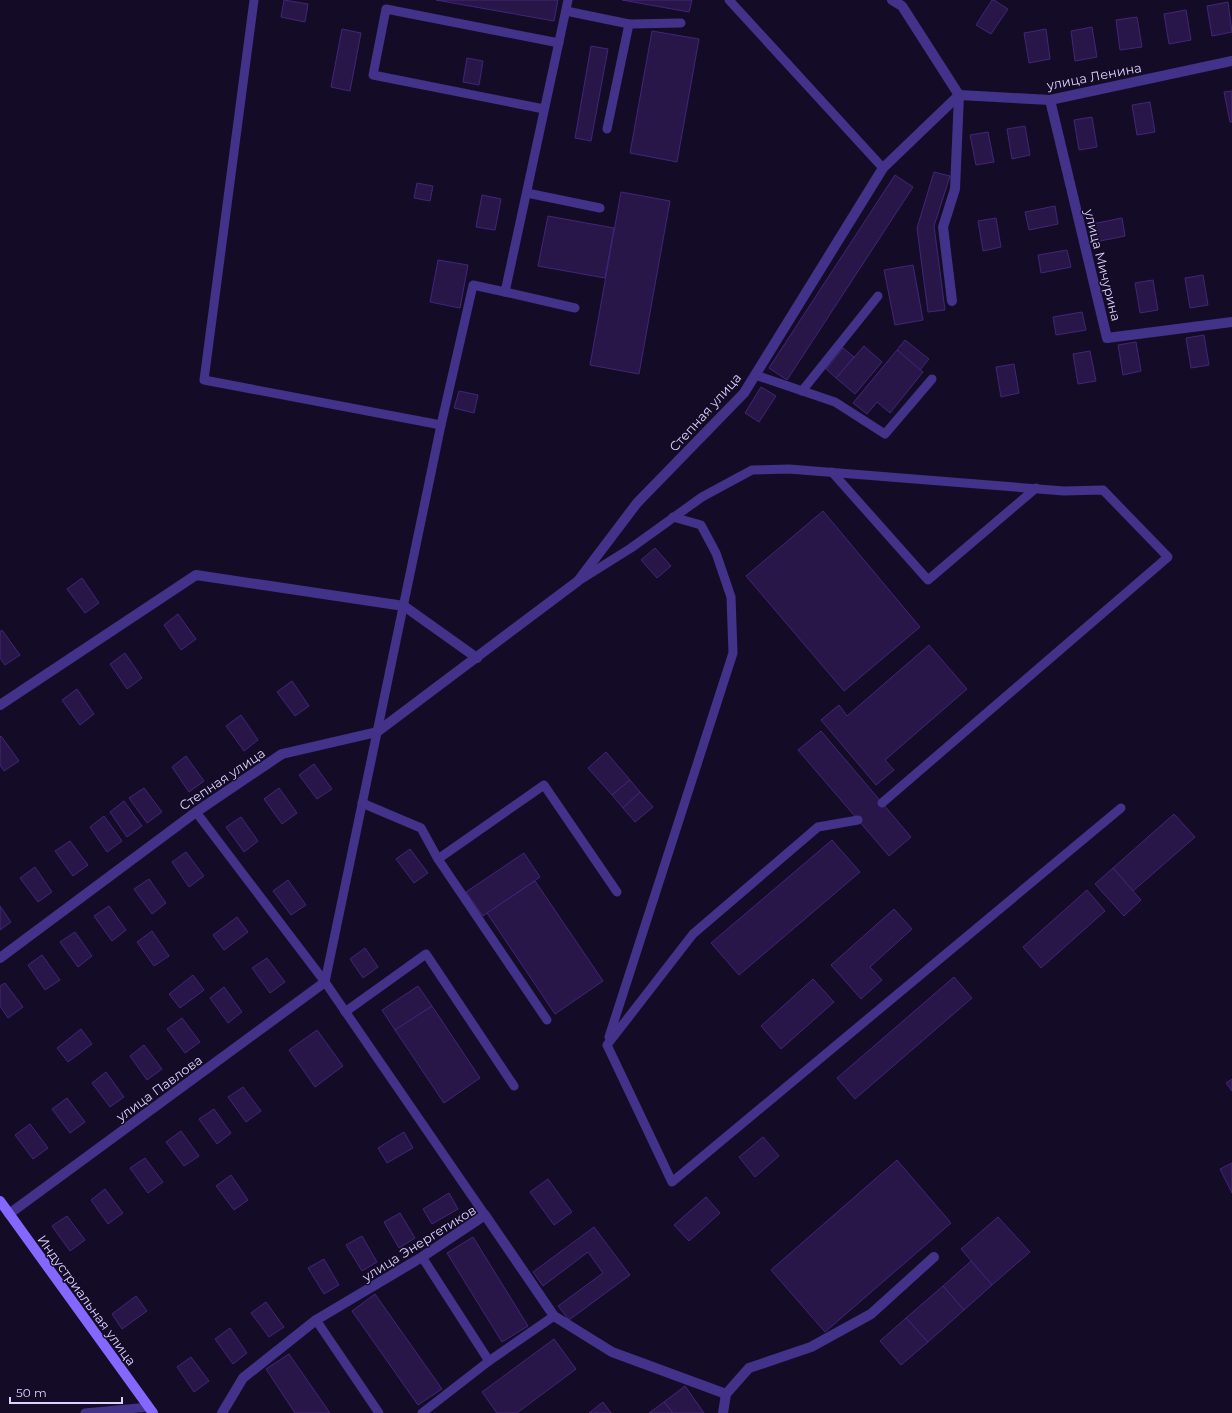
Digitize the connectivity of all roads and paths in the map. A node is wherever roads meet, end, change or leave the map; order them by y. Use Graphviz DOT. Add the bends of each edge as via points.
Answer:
graph roads {
  1 [pos="254,0"];
  2 [pos="568,0"];
  3 [pos="729,0"];
  4 [pos="892,0"];
  5 [pos="904,3"];
  6 [pos="566,11"];
  7 [pos="682,23"];
  8 [pos="629,24"];
  9 [pos="559,43"];
  10 [pos="1232,61"];
  11 [pos="958,95"];
  12 [pos="1050,100"];
  13 [pos="544,108"];
  14 [pos="607,129"];
  15 [pos="883,168"];
  16 [pos="527,193"];
  17 [pos="600,208"];
  18 [pos="506,292"];
  19 [pos="878,296"];
  20 [pos="952,301"];
  21 [pos="575,308"];
  22 [pos="1232,322"];
  23 [pos="756,375"];
  24 [pos="932,379"];
  25 [pos="802,391"];
  26 [pos="441,425"];
  27 [pos="832,472"];
  28 [pos="1036,488"];
  29 [pos="673,517"];
  30 [pos="578,581"];
  31 [pos="404,606"];
  32 [pos="477,658"];
  33 [pos="0,705"];
  34 [pos="377,732"];
  35 [pos="362,803"];
  36 [pos="882,803"];
  37 [pos="1121,808"];
  38 [pos="196,812"];
  39 [pos="858,820"];
  40 [pos="438,859"];
  41 [pos="617,892"];
  42 [pos="0,958"];
  43 [pos="325,982"];
  44 [pos="345,1012"];
  45 [pos="547,1020"];
  46 [pos="607,1045"];
  47 [pos="514,1086"];
  48 [pos="0,1201"];
  49 [pos="9,1214"];
  50 [pos="485,1215"];
  51 [pos="422,1257"];
  52 [pos="934,1257"];
  53 [pos="554,1316"];
  54 [pos="316,1320"];
  55 [pos="489,1361"];
  56 [pos="726,1394"];
  57 [pos="151,1410"];
  58 [pos="85,1413"];
  59 [pos="222,1413"];
  60 [pos="379,1413"];
  61 [pos="422,1413"];
  62 [pos="723,1413"];
  1 -- 26 [label="lane" via="204,380"];
  2 -- 6 [label="lane"];
  3 -- 15 [label="lane"];
  4 -- 5 [label="street"];
  5 -- 11 [label="street"];
  6 -- 8 [label="lane"];
  6 -- 9 [label="lane"];
  7 -- 8 [label="lane"];
  8 -- 14 [label="lane"];
  9 -- 13 [label="lane"];
  9 -- 13 [label="lane" via="386,9 373,75"];
  10 -- 12 [label="street, улица Ленина"];
  11 -- 12 [label="street, улица Ленина"];
  11 -- 15 [label="street, Степная улица"];
  11 -- 20 [label="street" via="955,190 943,227"];
  12 -- 22 [label="street, улица Мичурина" via="1107,338"];
  13 -- 16 [label="lane"];
  15 -- 23 [label="street, Степная улица"];
  16 -- 17 [label="lane"];
  16 -- 18 [label="lane"];
  18 -- 21 [label="lane"];
  18 -- 26 [label="lane" via="472,285"];
  19 -- 25 [label="lane"];
  23 -- 25 [label="lane"];
  23 -- 30 [label="street, Степная улица" via="744,393 637,503"];
  24 -- 25 [label="lane" via="885,434 835,402"];
  26 -- 31 [label="lane"];
  27 -- 28 [label="lane"];
  27 -- 28 [label="lane" via="928,580"];
  27 -- 29 [label="lane" via="789,468 752,470 702,497"];
  28 -- 36 [label="lane" via="1064,491 1103,490 1168,557"];
  29 -- 30 [label="lane" via="631,548"];
  29 -- 46 [label="lane" via="701,525 716,553 731,597 732,653"];
  30 -- 32 [label="street, Степная улица"];
  31 -- 32 [label="street"];
  31 -- 33 [label="street" via="196,575"];
  31 -- 34 [label="lane"];
  32 -- 34 [label="street, Степная улица"];
  34 -- 35 [label="lane"];
  34 -- 38 [label="street, Степная улица" via="282,754"];
  35 -- 40 [label="lane" via="421,828"];
  35 -- 43 [label="lane"];
  37 -- 46 [label="lane" via="672,1182"];
  38 -- 42 [label="street, Степная улица"];
  38 -- 43 [label="lane"];
  39 -- 46 [label="lane" via="818,826 693,934"];
  40 -- 41 [label="lane" via="544,784"];
  40 -- 45 [label="lane"];
  43 -- 44 [label="lane"];
  43 -- 49 [label="street, улица Павлова"];
  44 -- 47 [label="lane" via="426,954"];
  44 -- 50 [label="lane"];
  48 -- 49 [label="street, Индустриальная улица"];
  49 -- 57 [label="street, Индустриальная улица"];
  50 -- 51 [label="street, улица Энергетиков"];
  50 -- 53 [label="street, улица Энергетиков"];
  51 -- 54 [label="street, улица Энергетиков"];
  51 -- 55 [label="lane"];
  52 -- 56 [label="street" via="871,1314 811,1347 749,1368"];
  53 -- 55 [label="lane"];
  53 -- 56 [label="street, улица Энергетиков" via="612,1352"];
  54 -- 59 [label="street, улица Энергетиков" via="243,1378"];
  54 -- 60 [label="lane"];
  55 -- 61 [label="lane"];
  56 -- 62 [label="street"];
  57 -- 58 [label="lane"];
}
